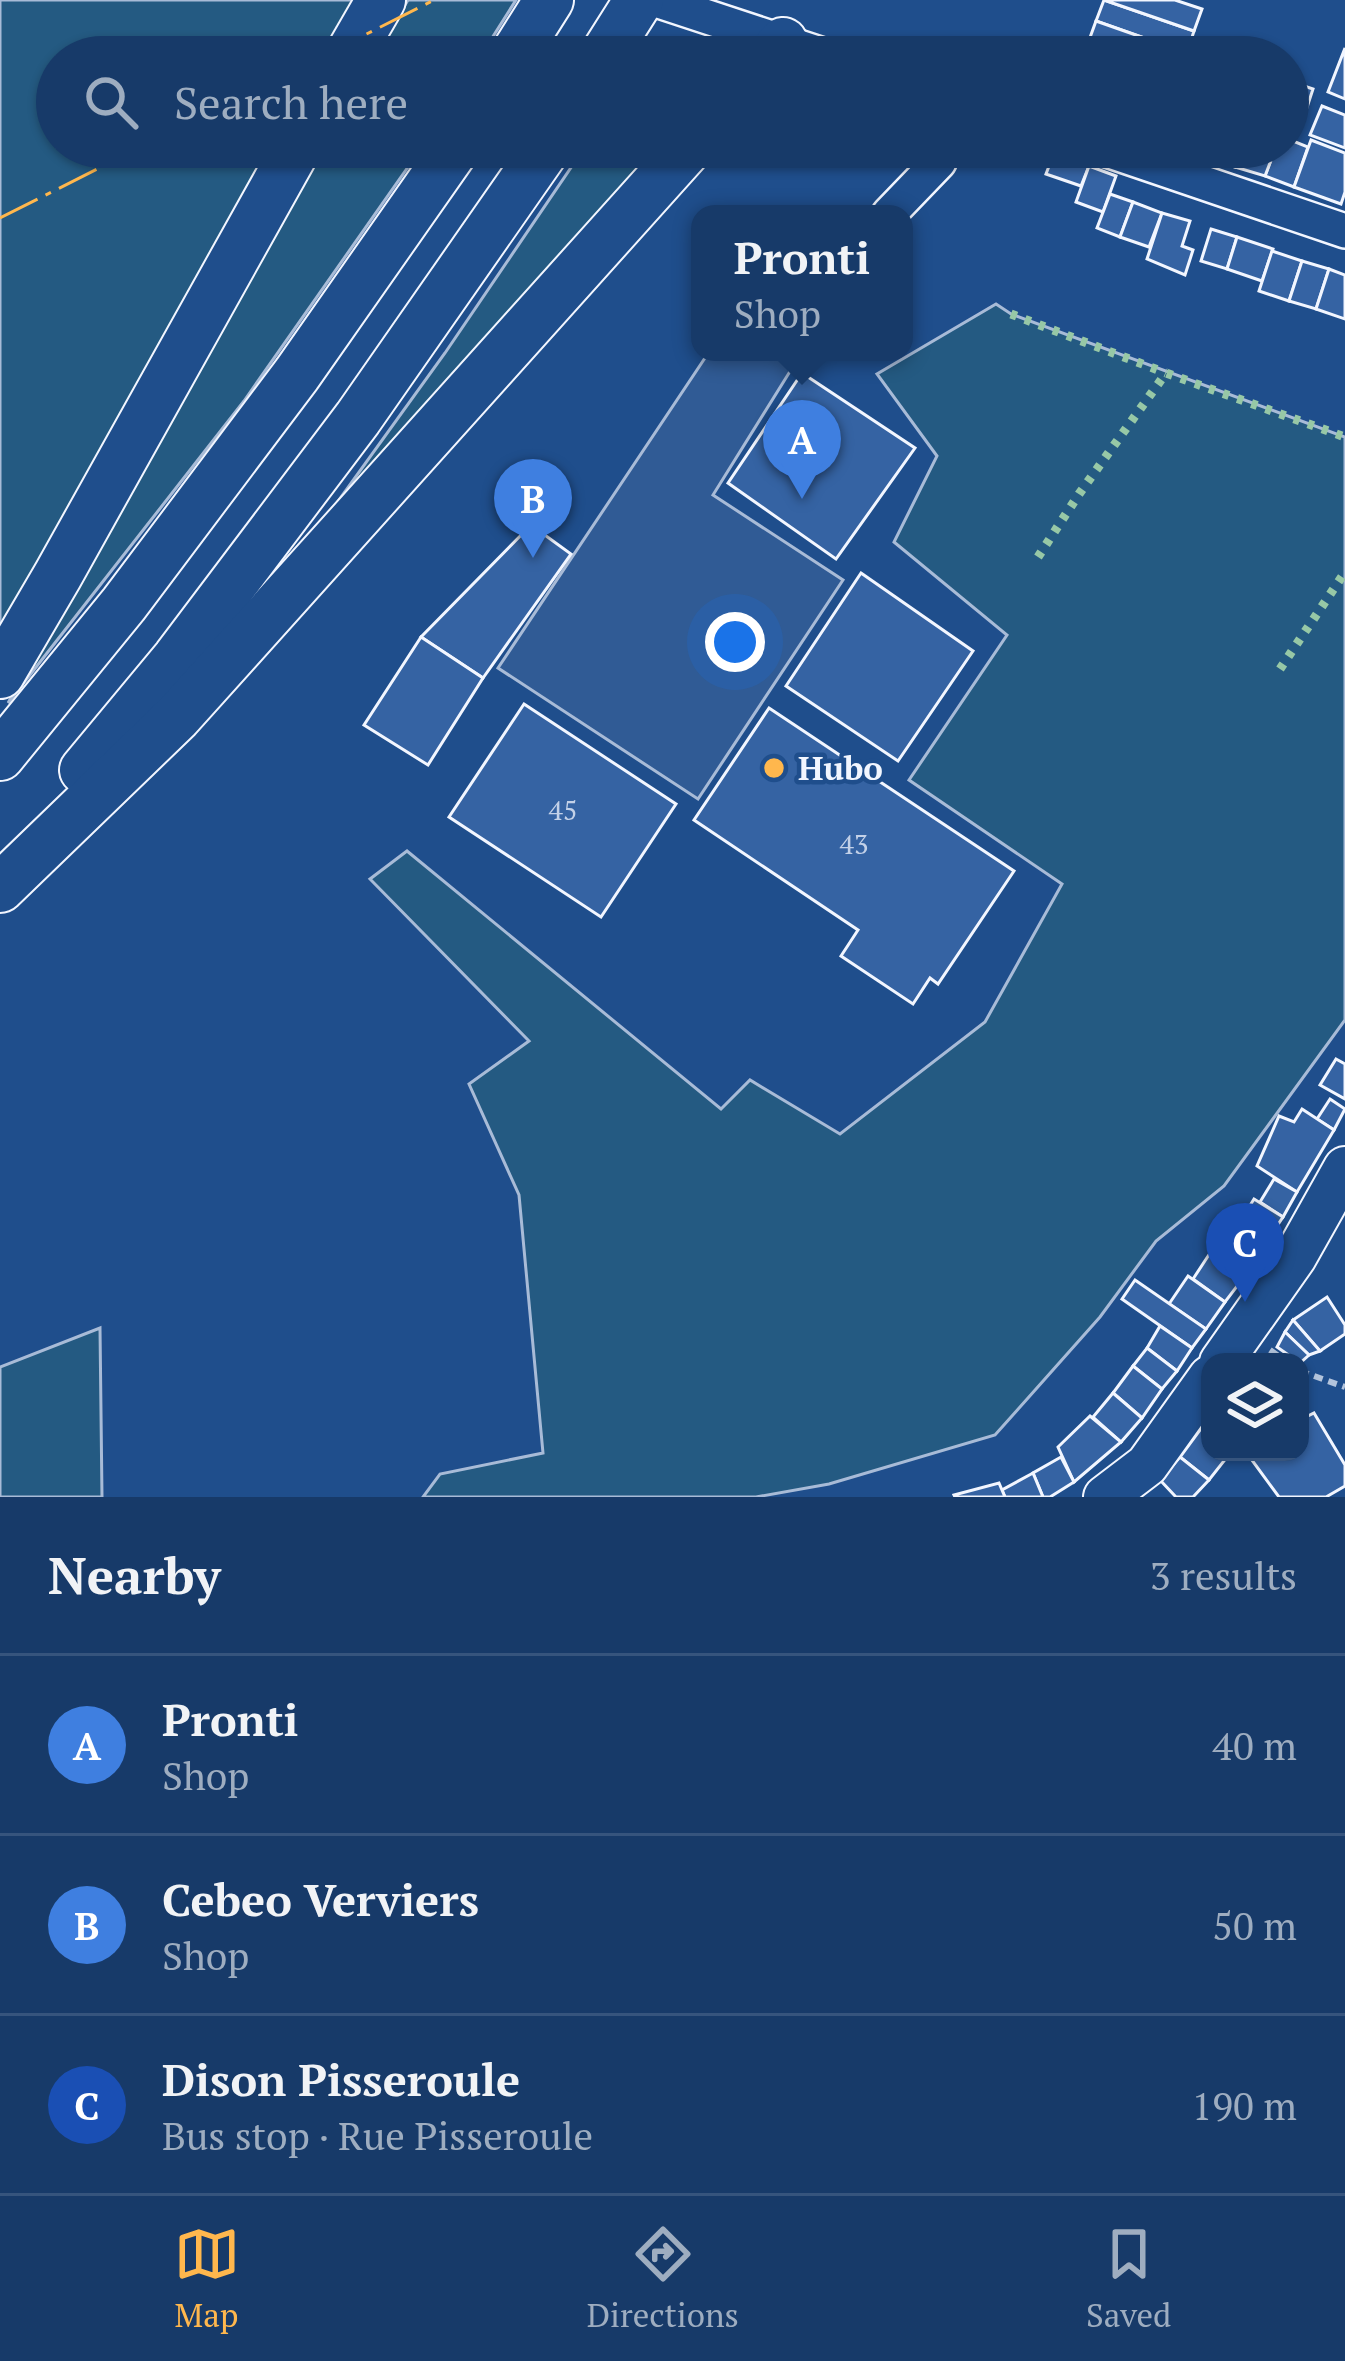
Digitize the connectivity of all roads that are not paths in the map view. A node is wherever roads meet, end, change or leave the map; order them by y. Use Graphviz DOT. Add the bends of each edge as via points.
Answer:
graph roads {
  1 [pos="381,0"];
  2 [pos="549,0"];
  3 [pos="639,0"];
  4 [pos="656,0"];
  5 [pos="360,36"];
  6 [pos="526,36"];
  7 [pos="616,36"];
  8 [pos="749,36"];
  9 [pos="286,168"];
  10 [pos="441,168"];
  11 [pos="532,168"];
  12 [pos="670,168"];
  13 [pos="933,168"];
  14 [pos="1160,168"];
  15 [pos="898,205"];
  16 [pos="1345,231"];
  17 [pos="0,674"];
  18 [pos="0,756"];
  19 [pos="0,871"];
  20 [pos="0,888"];
  21 [pos="1345,1168"];
  22 [pos="1227,1353"];
  23 [pos="1201,1390"];
  24 [pos="1105,1497"];
  1 -- 5 [label="highway"];
  2 -- 6 [label="highway"];
  3 -- 7 [label="highway"];
  4 -- 8 [label="street"];
  9 -- 17 [label="highway"];
  10 -- 18 [label="highway" via="297,374"];
  11 -- 19 [label="highway" via="191,640"];
  12 -- 20 [label="highway" via="177,717"];
  13 -- 15 [label="street"];
  14 -- 16 [label="street"];
  21 -- 22 [label="main road"];
  23 -- 24 [label="main road" via="1147,1465"];
}
